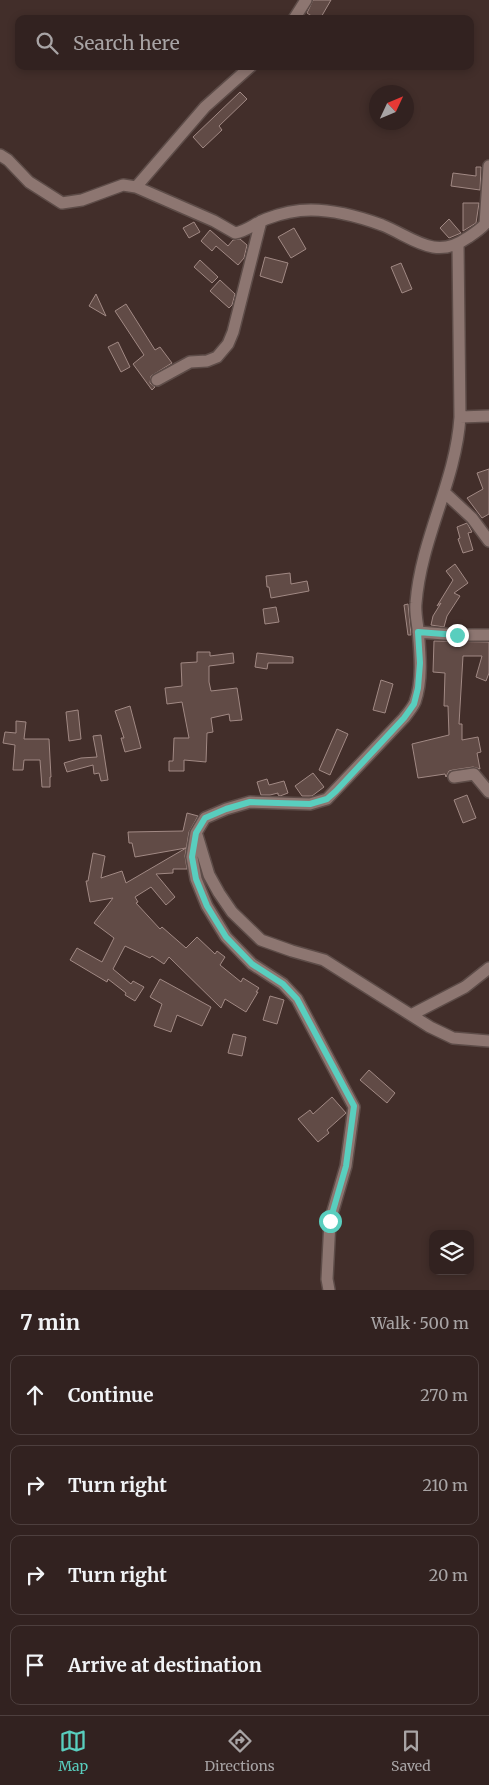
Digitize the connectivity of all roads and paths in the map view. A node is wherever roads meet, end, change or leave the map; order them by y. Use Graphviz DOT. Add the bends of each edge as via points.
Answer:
graph roads {
  1 [pos="306,0"];
  2 [pos="297,15"];
  3 [pos="248,70"];
  4 [pos="0,155"];
  5 [pos="489,166"];
  6 [pos="136,187"];
  7 [pos="261,221"];
  8 [pos="488,221"];
  9 [pos="458,245"];
  10 [pos="157,380"];
  11 [pos="489,416"];
  12 [pos="460,417"];
  13 [pos="444,492"];
  14 [pos="489,541"];
  15 [pos="418,632"];
  16 [pos="489,635"];
  17 [pos="454,777"];
  18 [pos="489,792"];
  19 [pos="196,833"];
  20 [pos="489,968"];
  21 [pos="411,1015"];
  22 [pos="489,1041"];
  23 [pos="329,1290"];
  1 -- 2 [label="street"];
  3 -- 6 [label="street" via="206,107"];
  4 -- 6 [label="street" via="30,182 62,203 82,200 123,185"];
  5 -- 8 [label="street"];
  6 -- 7 [label="street" via="235,233"];
  7 -- 9 [label="street" via="310,210 339,213 383,225 427,246"];
  7 -- 10 [label="street" via="228,344 212,360 190,362"];
  8 -- 9 [label="street"];
  9 -- 12 [label="street"];
  11 -- 12 [label="street"];
  12 -- 13 [label="street" via="459,438"];
  13 -- 14 [label="street" via="472,518"];
  13 -- 15 [label="street" via="421,572 416,604"];
  15 -- 16 [label="street"];
  15 -- 19 [label="street" via="420,663 414,704 336,791 327,799 310,804 250,802 226,809 205,818"];
  17 -- 18 [label="street" via="474,774"];
  19 -- 21 [label="street" via="209,875 219,893 232,912 261,940 324,960"];
  19 -- 23 [label="street" via="192,857 196,879 207,906 226,937 252,964 283,984 297,999 354,1106 346,1166 330,1221"];
  20 -- 21 [label="street" via="465,987"];
  21 -- 22 [label="street" via="453,1038"];
}
